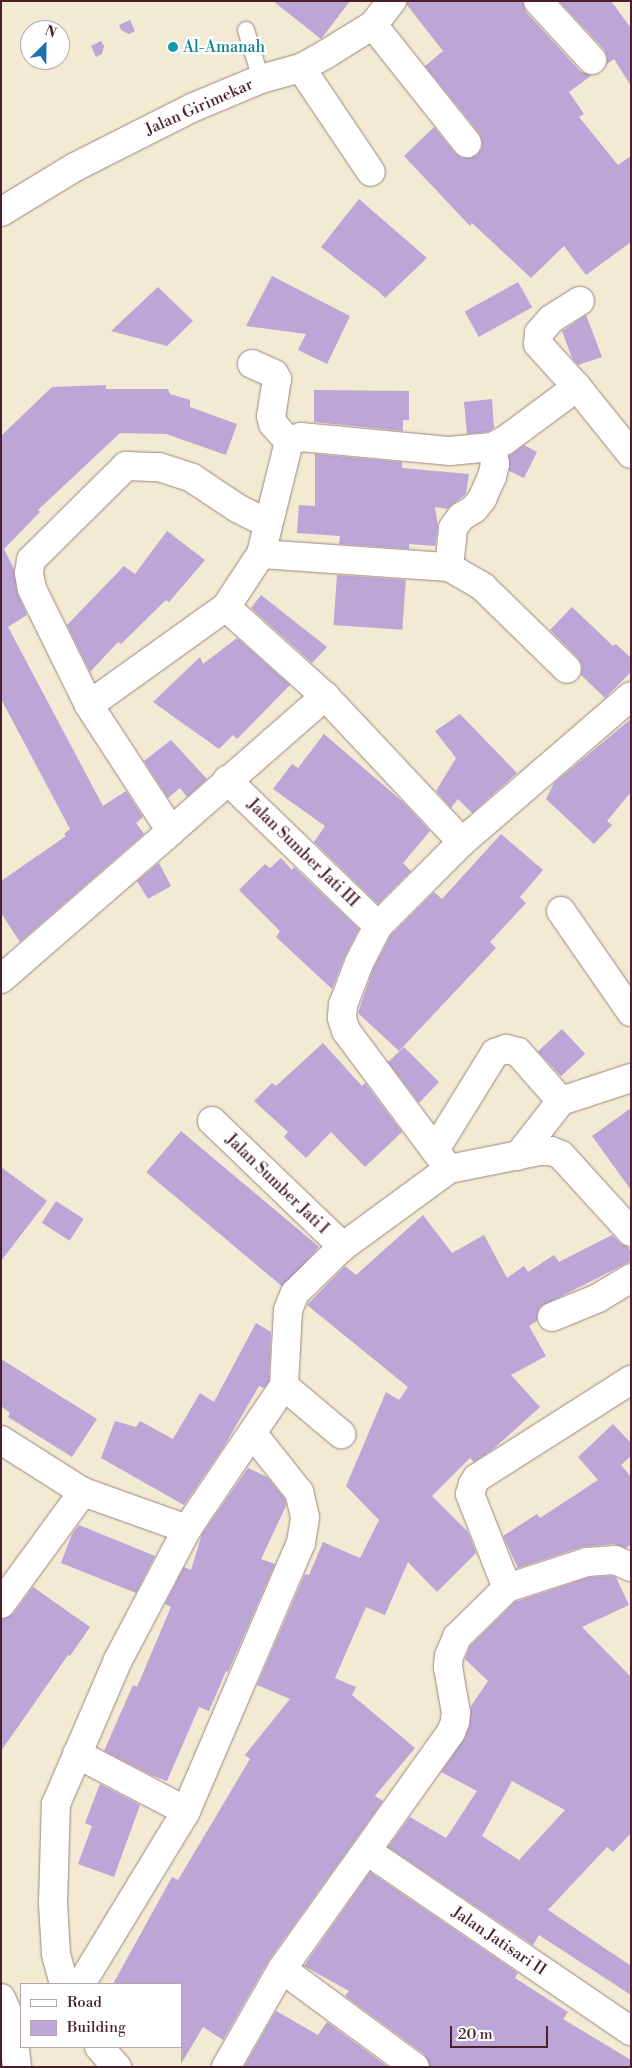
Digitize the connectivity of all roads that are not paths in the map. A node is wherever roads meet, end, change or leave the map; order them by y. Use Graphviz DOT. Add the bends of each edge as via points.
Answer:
graph roads {
  1 [pos="392,1"];
  2 [pos="538,1"];
  3 [pos="373,25"];
  4 [pos="246,30"];
  5 [pos="592,60"];
  6 [pos="301,68"];
  7 [pos="261,79"];
  8 [pos="467,143"];
  9 [pos="371,172"];
  10 [pos="1,212"];
  11 [pos="580,301"];
  12 [pos="252,364"];
  13 [pos="577,387"];
  14 [pos="289,442"];
  15 [pos="492,447"];
  16 [pos="631,454"];
  17 [pos="268,524"];
  18 [pos="262,554"];
  19 [pos="449,568"];
  20 [pos="226,607"];
  21 [pos="567,669"];
  22 [pos="325,696"];
  23 [pos="631,696"];
  24 [pos="89,705"];
  25 [pos="227,780"];
  26 [pos="171,831"];
  27 [pos="462,842"];
  28 [pos="561,910"];
  29 [pos="378,926"];
  30 [pos="1,978"];
  31 [pos="631,1012"];
  32 [pos="631,1078"];
  33 [pos="561,1101"];
  34 [pos="212,1121"];
  35 [pos="518,1156"];
  36 [pos="442,1160"];
  37 [pos="631,1232"];
  38 [pos="341,1248"];
  39 [pos="631,1278"];
  40 [pos="552,1317"];
  41 [pos="631,1380"];
  42 [pos="284,1386"];
  43 [pos="252,1434"];
  44 [pos="341,1434"];
  45 [pos="1,1440"];
  46 [pos="83,1492"];
  47 [pos="187,1529"];
  48 [pos="631,1567"];
  49 [pos="508,1588"];
  50 [pos="1,1604"];
  51 [pos="77,1754"];
  52 [pos="186,1811"];
  53 [pos="367,1851"];
  54 [pos="282,1968"];
  55 [pos="64,1983"];
  56 [pos="82,1983"];
  57 [pos="1,1998"];
  58 [pos="7,2029"];
  59 [pos="631,2031"];
  60 [pos="101,2048"];
  61 [pos="17,2067"];
  62 [pos="117,2067"];
  63 [pos="226,2067"];
  64 [pos="415,2067"];
  1 -- 3 [label="street, Jalan Girimekar"];
  2 -- 5 [label="street"];
  3 -- 6 [label="street, Jalan Girimekar"];
  3 -- 8 [label="street"];
  4 -- 7 [label="lane"];
  6 -- 7 [label="street, Jalan Girimekar"];
  6 -- 9 [label="street"];
  7 -- 10 [label="street, Jalan Girimekar" via="194,107 75,167"];
  11 -- 13 [label="street" via="552,319 539,333 538,344"];
  12 -- 14 [label="street" via="274,374 277,379 271,416 273,424"];
  13 -- 15 [label="street" via="504,442"];
  13 -- 16 [label="street"];
  14 -- 15 [label="street" via="301,438 450,451"];
  14 -- 17 [label="street"];
  15 -- 19 [label="street" via="492,477 482,499 453,528"];
  17 -- 18 [label="street"];
  17 -- 24 [label="street" via="192,478 160,467 126,466 31,560 32,589"];
  18 -- 19 [label="street"];
  18 -- 20 [label="street"];
  19 -- 21 [label="street" via="483,587"];
  20 -- 22 [label="street"];
  20 -- 24 [label="street"];
  22 -- 25 [label="street"];
  22 -- 27 [label="street"];
  23 -- 27 [label="street"];
  24 -- 26 [label="street"];
  25 -- 26 [label="street"];
  25 -- 29 [label="street, Jalan Sumber Jati III"];
  26 -- 30 [label="street"];
  27 -- 29 [label="street"];
  28 -- 31 [label="street"];
  29 -- 36 [label="street" via="359,963 343,1005 342,1018 346,1031"];
  32 -- 33 [label="street"];
  33 -- 35 [label="street"];
  33 -- 36 [label="street" via="518,1052 506,1049 495,1053"];
  34 -- 38 [label="street, Jalan Sumber Jati I"];
  35 -- 36 [label="street"];
  35 -- 37 [label="street" via="539,1151 561,1155"];
  36 -- 38 [label="street"];
  38 -- 42 [label="street" via="296,1293 288,1310"];
  39 -- 40 [label="street" via="598,1298"];
  41 -- 49 [label="street" via="472,1484 470,1494"];
  42 -- 43 [label="street"];
  42 -- 44 [label="street"];
  43 -- 47 [label="street"];
  43 -- 52 [label="street" via="299,1492 304,1517 301,1542"];
  45 -- 46 [label="street"];
  46 -- 47 [label="street"];
  46 -- 50 [label="street"];
  47 -- 51 [label="street" via="118,1660"];
  48 -- 49 [label="street" via="615,1560 587,1562"];
  49 -- 53 [label="street" via="457,1637 448,1667 456,1713 451,1732"];
  51 -- 52 [label="street"];
  51 -- 55 [label="street" via="56,1804 53,1903 56,1954"];
  52 -- 56 [label="street"];
  53 -- 54 [label="street"];
  53 -- 59 [label="street, Jalan Jatisari II"];
  54 -- 63 [label="street"];
  54 -- 64 [label="street"];
  57 -- 58 [label="street"];
  58 -- 61 [label="street"];
  60 -- 62 [label="street"];
}
